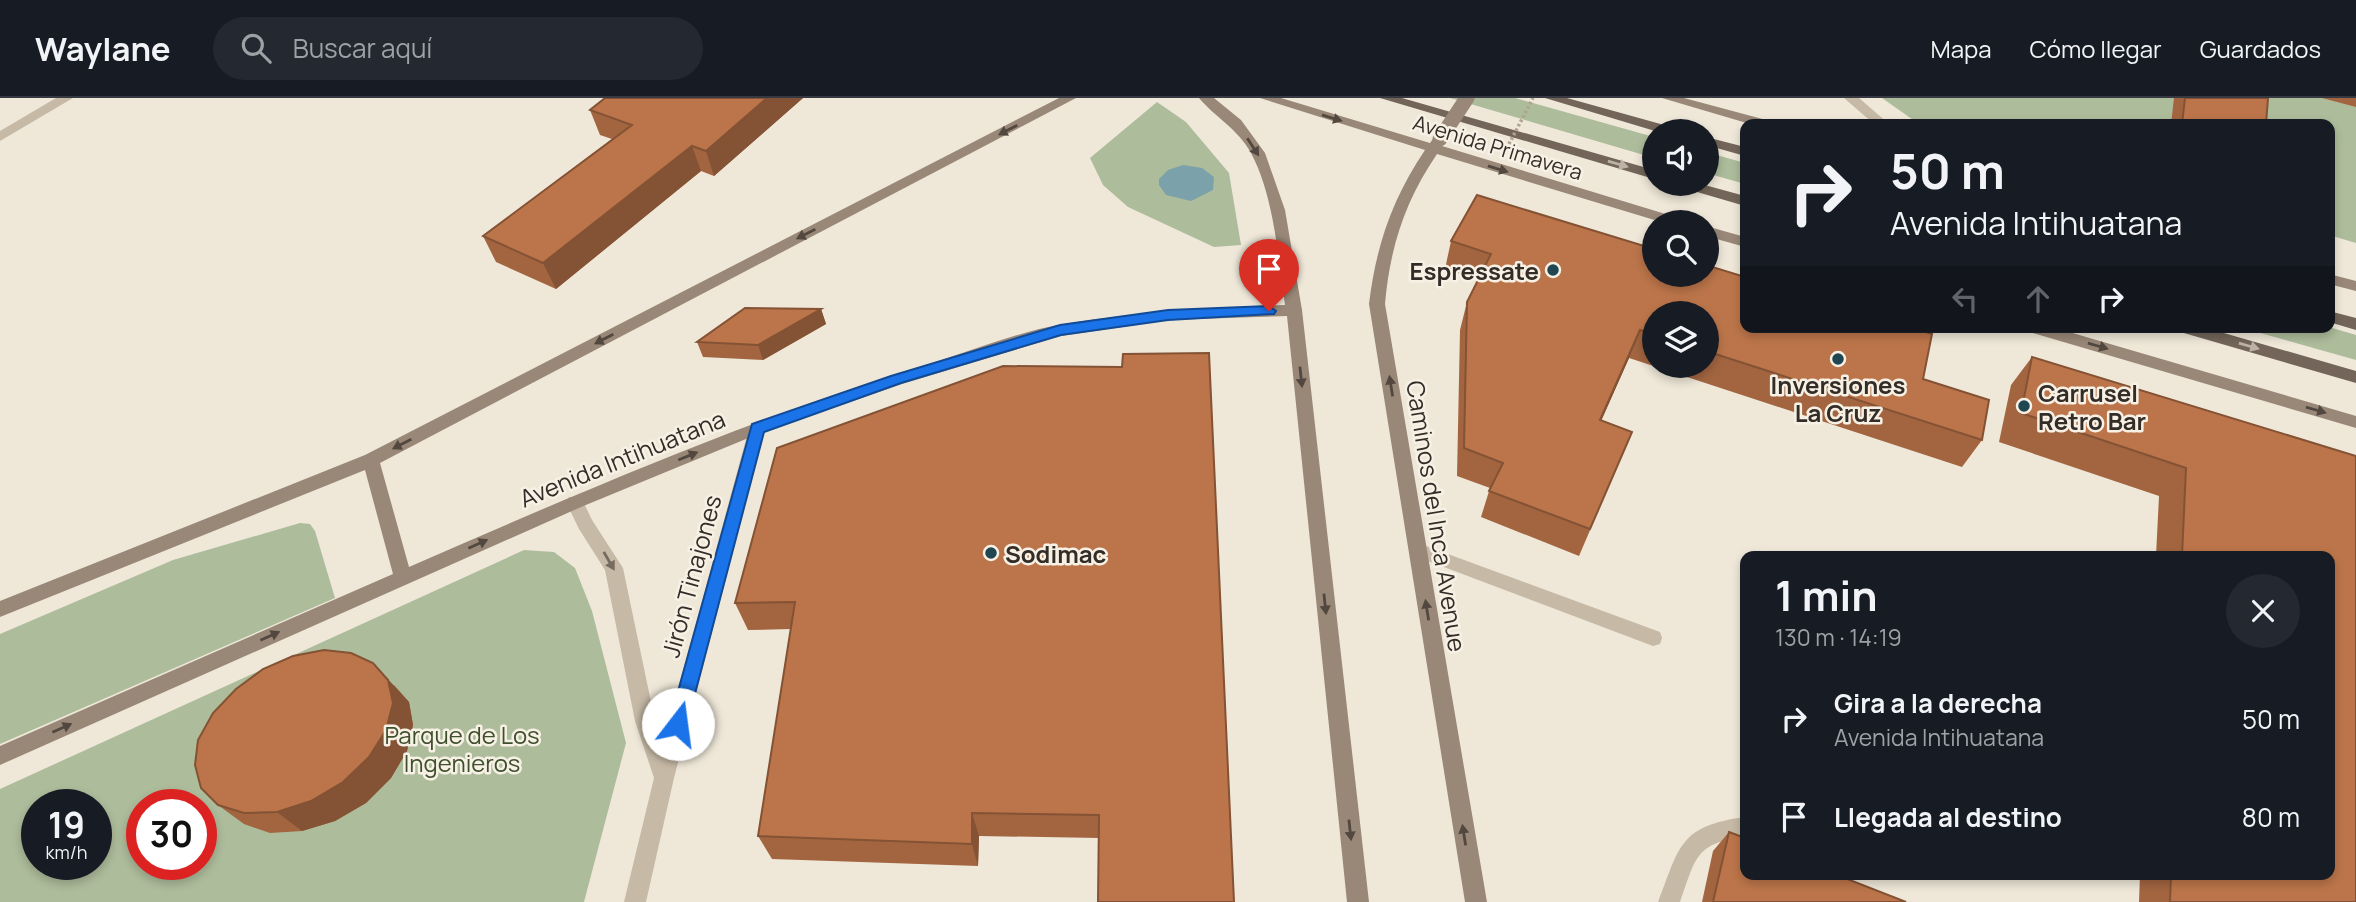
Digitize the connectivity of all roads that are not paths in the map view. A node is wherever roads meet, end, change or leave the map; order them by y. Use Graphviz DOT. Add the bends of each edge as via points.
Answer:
graph roads {
  1 [pos="66,98"];
  2 [pos="1069,98"];
  3 [pos="1206,98"];
  4 [pos="1267,98"];
  5 [pos="1387,98"];
  6 [pos="1467,98"];
  7 [pos="1552,98"];
  8 [pos="1669,98"];
  9 [pos="1851,98"];
  10 [pos="1747,119"];
  11 [pos="1876,119"];
  12 [pos="1642,123"];
  13 [pos="0,137"];
  14 [pos="1436,144"];
  15 [pos="1719,145"];
  16 [pos="1740,151"];
  17 [pos="1642,172"];
  18 [pos="1719,194"];
  19 [pos="1740,200"];
  20 [pos="1642,211"];
  21 [pos="1719,235"];
  22 [pos="1740,241"];
  23 [pos="2335,281"];
  24 [pos="2356,286"];
  25 [pos="1294,310"];
  26 [pos="2335,318"];
  27 [pos="2356,324"];
  28 [pos="2052,333"];
  29 [pos="2204,333"];
  30 [pos="2356,377"];
  31 [pos="2356,422"];
  32 [pos="757,428"];
  33 [pos="371,460"];
  34 [pos="575,502"];
  35 [pos="1418,550"];
  36 [pos="404,577"];
  37 [pos="0,609"];
  38 [pos="1653,638"];
  39 [pos="0,756"];
  40 [pos="664,778"];
  41 [pos="1740,828"];
  42 [pos="635,902"];
  43 [pos="1358,902"];
  44 [pos="1476,902"];
  45 [pos="1669,902"];
  1 -- 13 [label="street"];
  2 -- 33 [label="main road, one-way"];
  3 -- 25 [label="main road, one-way" via="1236,123 1258,153 1278,210"];
  4 -- 14 [label="main road, Avenida Primavera, one-way"];
  5 -- 17 [label="main road, Avenida Primavera, one-way"];
  6 -- 14 [label="main road, Caminos del Inca Avenue, bridge"];
  7 -- 12 [label="main road"];
  8 -- 10 [label="main road"];
  9 -- 11 [label="street"];
  14 -- 20 [label="main road, Avenida Primavera, one-way"];
  35 -- 14 [label="main road, Caminos del Inca Avenue, one-way" via="1377,303 1381,256 1391,218"];
  15 -- 16 [label="main road"];
  18 -- 19 [label="main road"];
  21 -- 22 [label="main road"];
  23 -- 24 [label="main road"];
  25 -- 32 [label="main road, Avenida Intihuatana" via="1168,315 1060,330"];
  25 -- 43 [label="main road, one-way"];
  26 -- 27 [label="main road"];
  28 -- 31 [label="main road, one-way"];
  29 -- 30 [label="main road, one-way"];
  34 -- 32 [label="main road, Avenida Intihuatana, one-way"];
  32 -- 40 [label="street, Jirón Tinajones"];
  33 -- 36 [label="main road"];
  33 -- 37 [label="main road"];
  36 -- 34 [label="main road, Avenida Intihuatana, one-way"];
  34 -- 40 [label="street, Jirón Tinajones, one-way" via="614,568 645,721"];
  35 -- 38 [label="street"];
  44 -- 35 [label="main road, Caminos del Inca Avenue, one-way"];
  39 -- 36 [label="main road, Avenida Intihuatana, one-way"];
  40 -- 42 [label="street, Jirón Tinajones"];
  41 -- 45 [label="street" via="1705,833 1692,845"];
}
